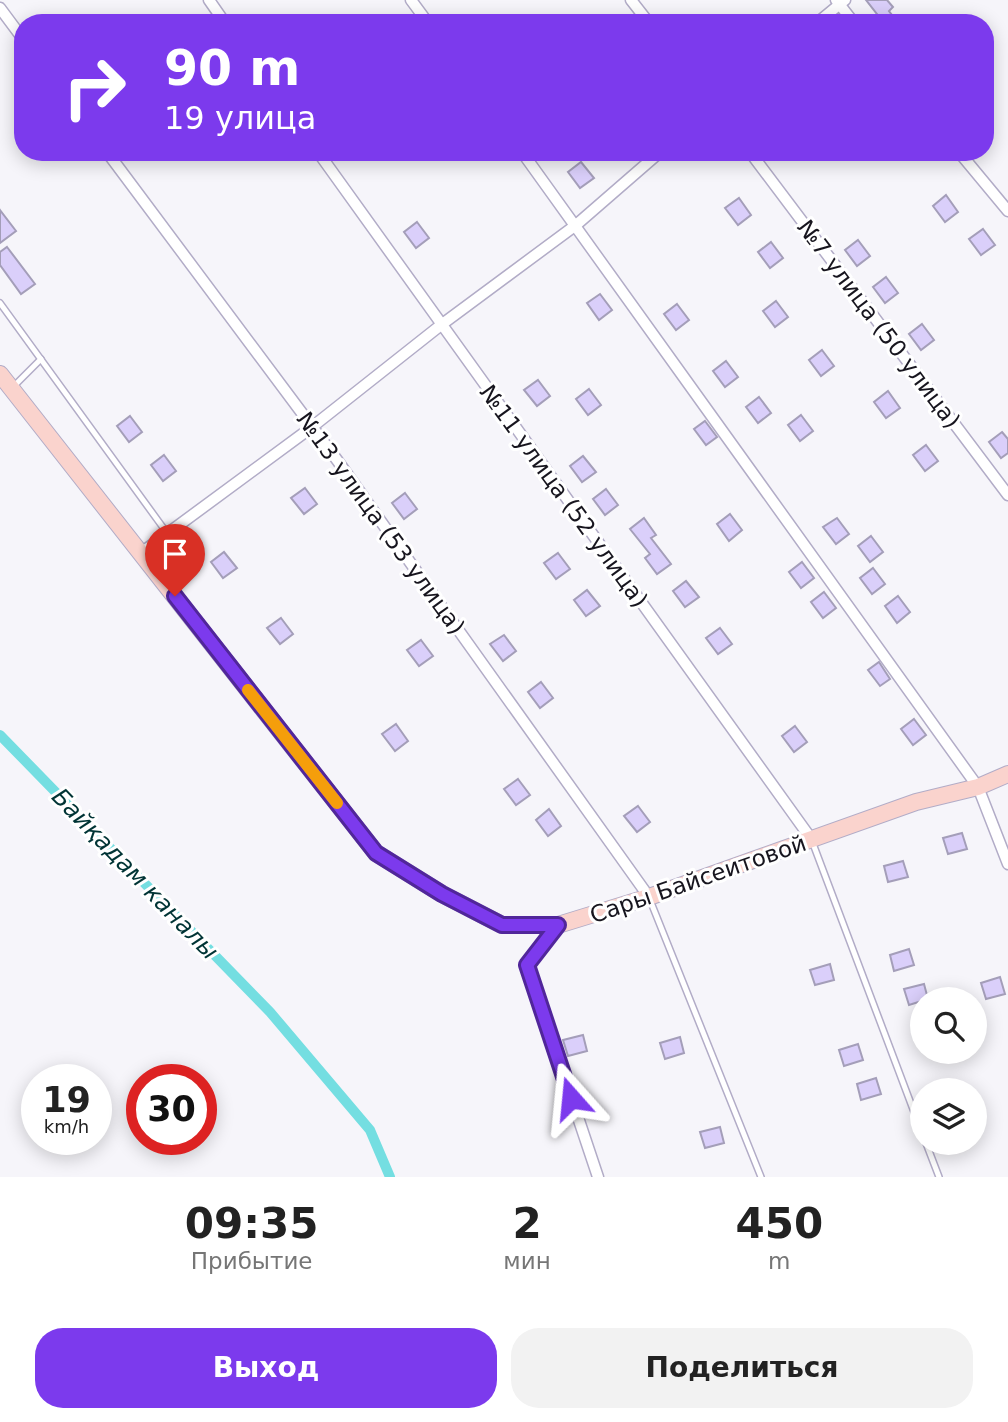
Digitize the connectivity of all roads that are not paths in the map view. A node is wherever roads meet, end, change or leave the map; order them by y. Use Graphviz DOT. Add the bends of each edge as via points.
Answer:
graph roads {
  1 [pos="631,0"];
  2 [pos="840,2"];
  3 [pos="0,8"];
  4 [pos="642,14"];
  5 [pos="827,14"];
  6 [pos="14,27"];
  7 [pos="114,161"];
  8 [pos="324,161"];
  9 [pos="530,161"];
  10 [pos="650,161"];
  11 [pos="757,161"];
  12 [pos="966,161"];
  13 [pos="1008,211"];
  14 [pos="576,225"];
  15 [pos="0,303"];
  16 [pos="441,325"];
  17 [pos="41,359"];
  18 [pos="0,373"];
  19 [pos="11,388"];
  20 [pos="312,428"];
  21 [pos="1008,495"];
  22 [pos="167,533"];
  23 [pos="141,553"];
  24 [pos="1008,774"];
  25 [pos="978,787"];
  26 [pos="811,840"];
  27 [pos="1008,864"];
  28 [pos="649,898"];
  29 [pos="558,925"];
  30 [pos="910,1101"];
  31 [pos="931,1155"];
  32 [pos="598,1177"];
  33 [pos="761,1177"];
  34 [pos="939,1177"];
  1 -- 4 [label="street"];
  2 -- 5 [label="street"];
  3 -- 6 [label="street"];
  7 -- 20 [label="street, №13 улица (53 улица)"];
  8 -- 16 [label="street, №11 улица (52 улица)"];
  9 -- 14 [label="street"];
  10 -- 14 [label="street"];
  11 -- 21 [label="street, №7 улица (50 улица)"];
  12 -- 13 [label="street"];
  14 -- 16 [label="street"];
  14 -- 25 [label="street"];
  15 -- 17 [label="lane"];
  16 -- 20 [label="street"];
  16 -- 26 [label="street, №11 улица (52 улица)"];
  17 -- 19 [label="lane"];
  17 -- 22 [label="lane"];
  18 -- 19 [label="street, Сары Байсеитовой"];
  19 -- 23 [label="street, Сары Байсеитовой"];
  20 -- 22 [label="street"];
  20 -- 28 [label="street, №13 улица (53 улица)"];
  22 -- 23 [label="street"];
  23 -- 29 [label="street, Сары Байсеитовой" via="376,853 502,925"];
  24 -- 25 [label="street, Сары Байсеитовой"];
  25 -- 26 [label="street, Сары Байсеитовой" via="916,802"];
  25 -- 27 [label="street"];
  26 -- 28 [label="street, Сары Байсеитовой"];
  26 -- 30 [label="lane"];
  28 -- 29 [label="street, Сары Байсеитовой"];
  28 -- 33 [label="lane"];
  29 -- 32 [label="street" via="527,965"];
  31 -- 34 [label="lane"];
}
